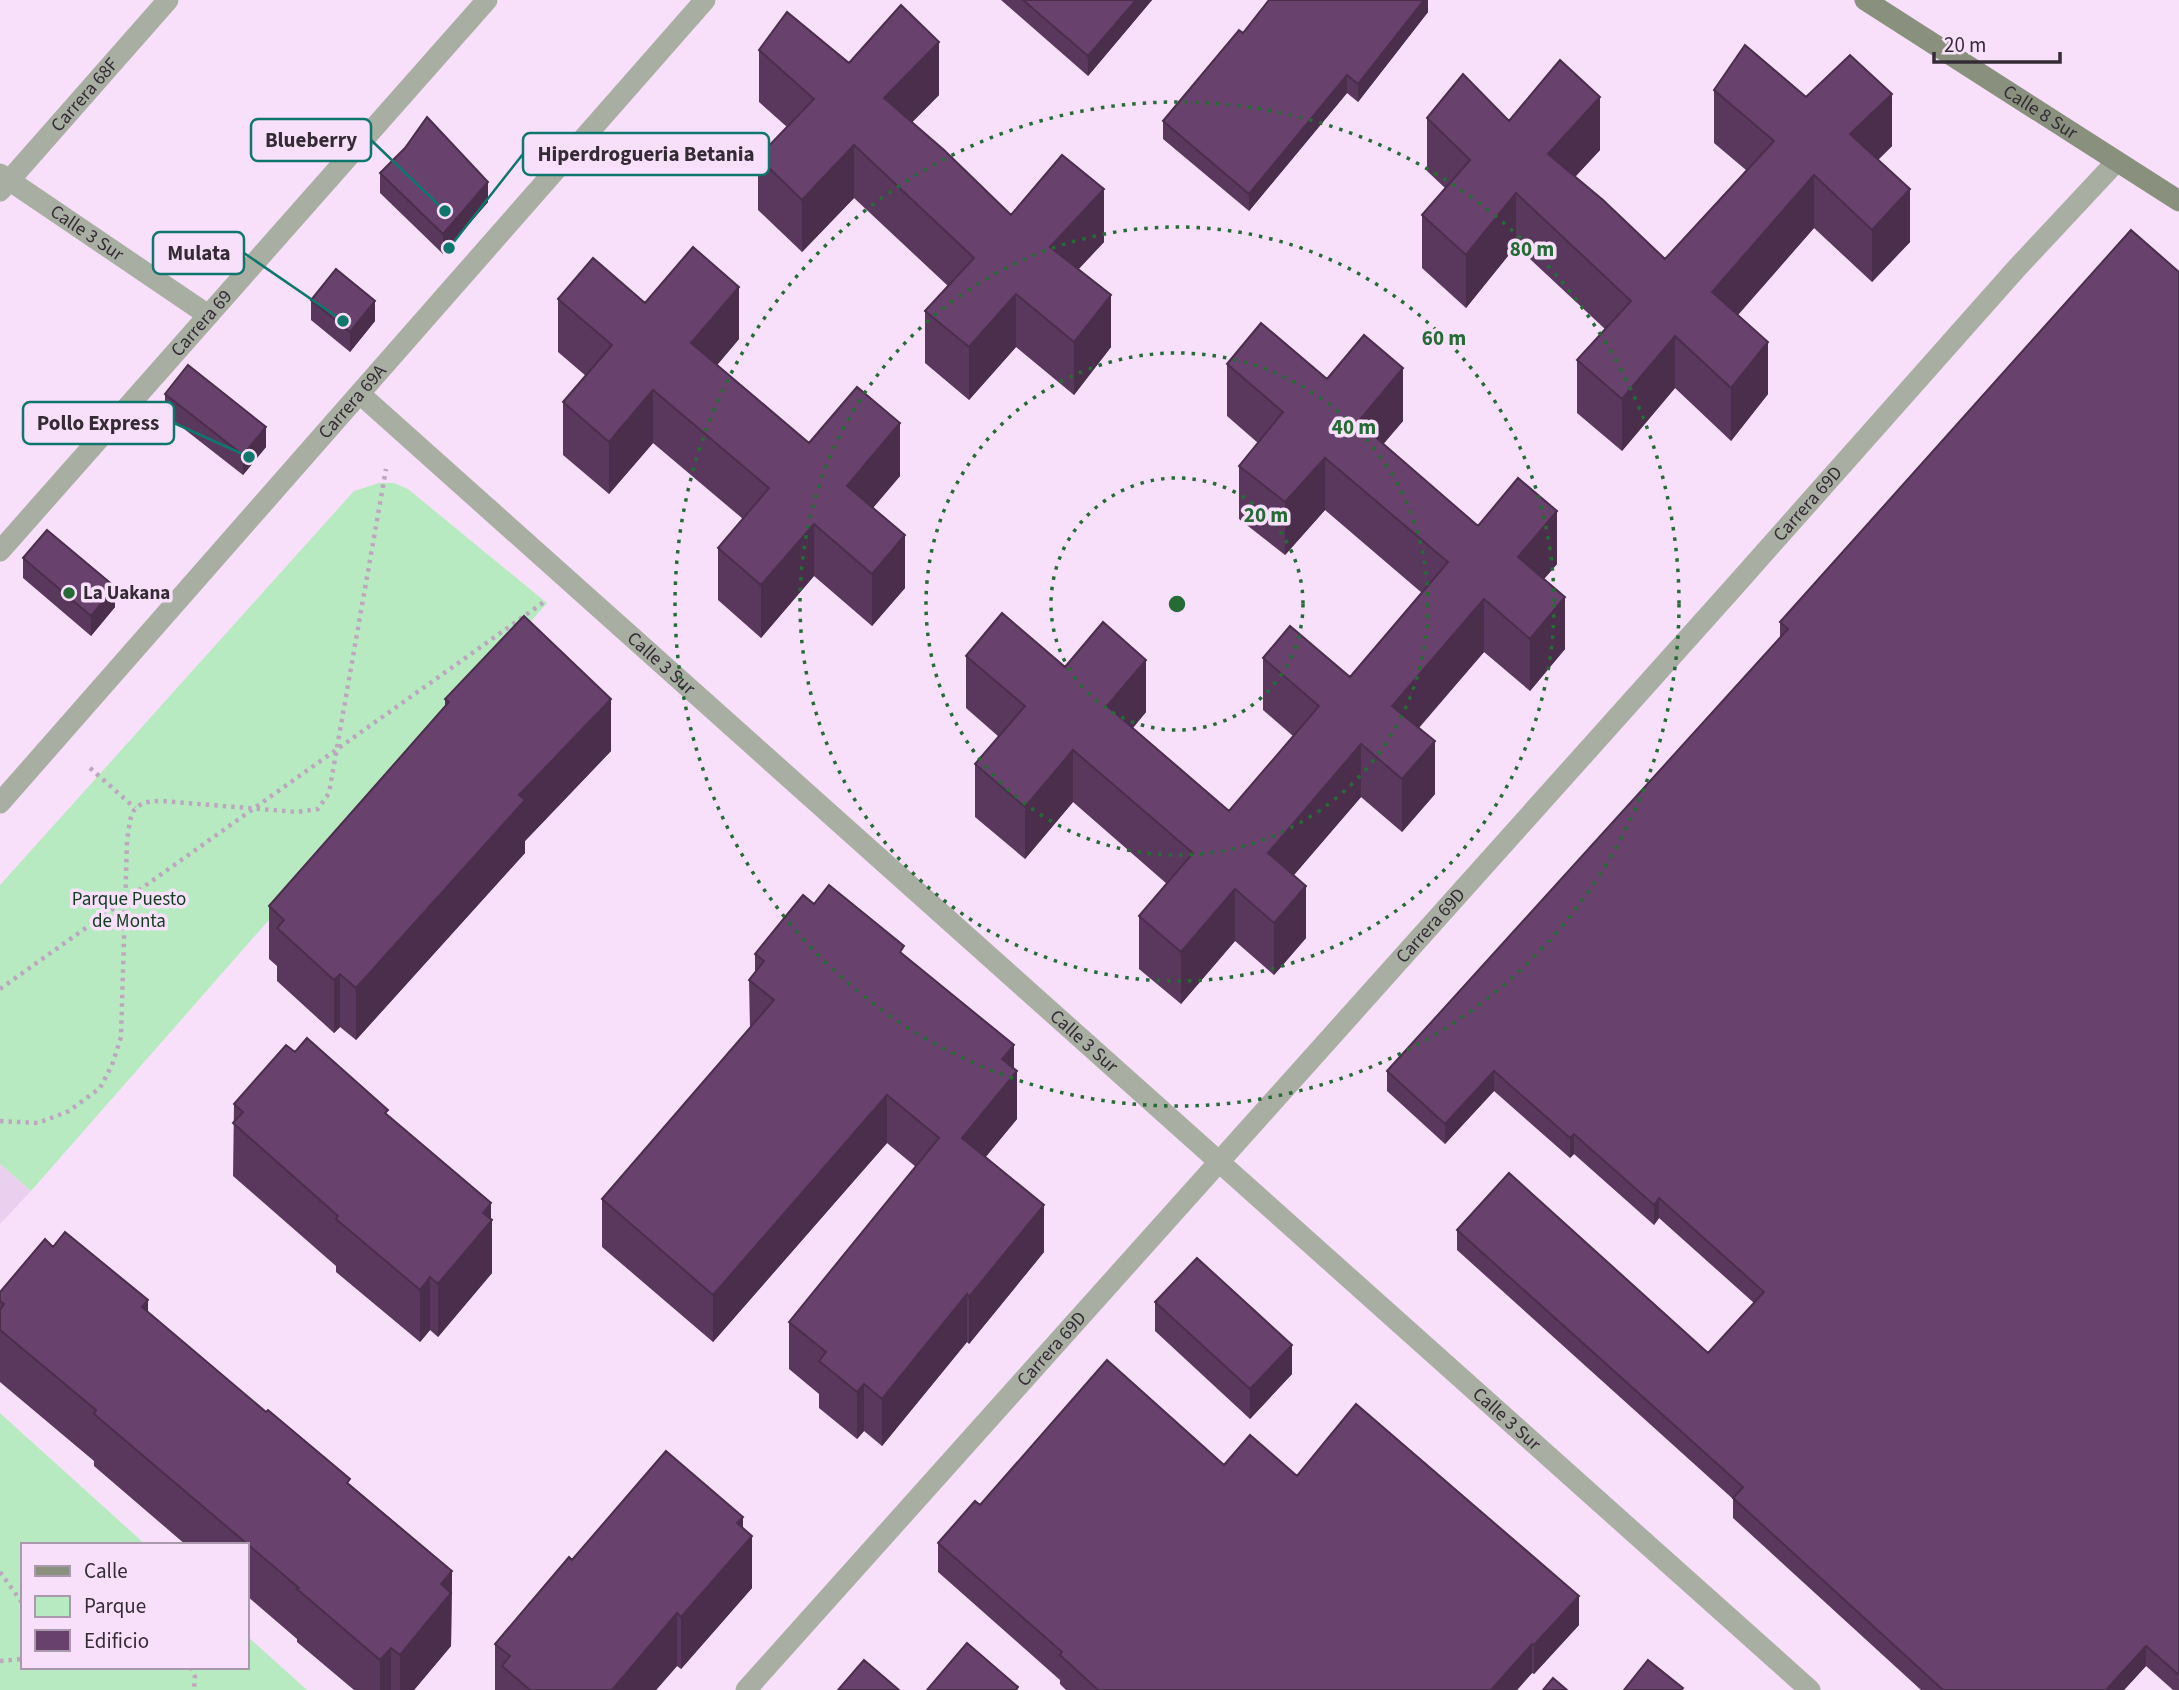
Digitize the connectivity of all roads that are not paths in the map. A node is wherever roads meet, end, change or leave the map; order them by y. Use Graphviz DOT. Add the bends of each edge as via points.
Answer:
graph roads {
  1 [pos="168,0"];
  2 [pos="487,0"];
  3 [pos="705,0"];
  4 [pos="1866,0"];
  5 [pos="2116,162"];
  6 [pos="3,182"];
  7 [pos="2179,201"];
  8 [pos="208,315"];
  9 [pos="360,394"];
  10 [pos="0,551"];
  11 [pos="0,803"];
  12 [pos="1219,1161"];
  13 [pos="746,1690"];
  14 [pos="1810,1690"];
  1 -- 6 [label="street, Carrera 68F"];
  2 -- 8 [label="street, Carrera 69"];
  3 -- 9 [label="street, Carrera 69A"];
  4 -- 5 [label="street, Calle 8 Sur"];
  5 -- 7 [label="street, Calle 8 Sur"];
  5 -- 12 [label="street, Carrera 69D"];
  6 -- 8 [label="street, Calle 3 Sur"];
  8 -- 10 [label="street, Carrera 69"];
  9 -- 11 [label="street, Carrera 69A"];
  9 -- 12 [label="street, Calle 3 Sur"];
  12 -- 13 [label="street, Carrera 69D"];
  12 -- 14 [label="street, Calle 3 Sur"];
}
